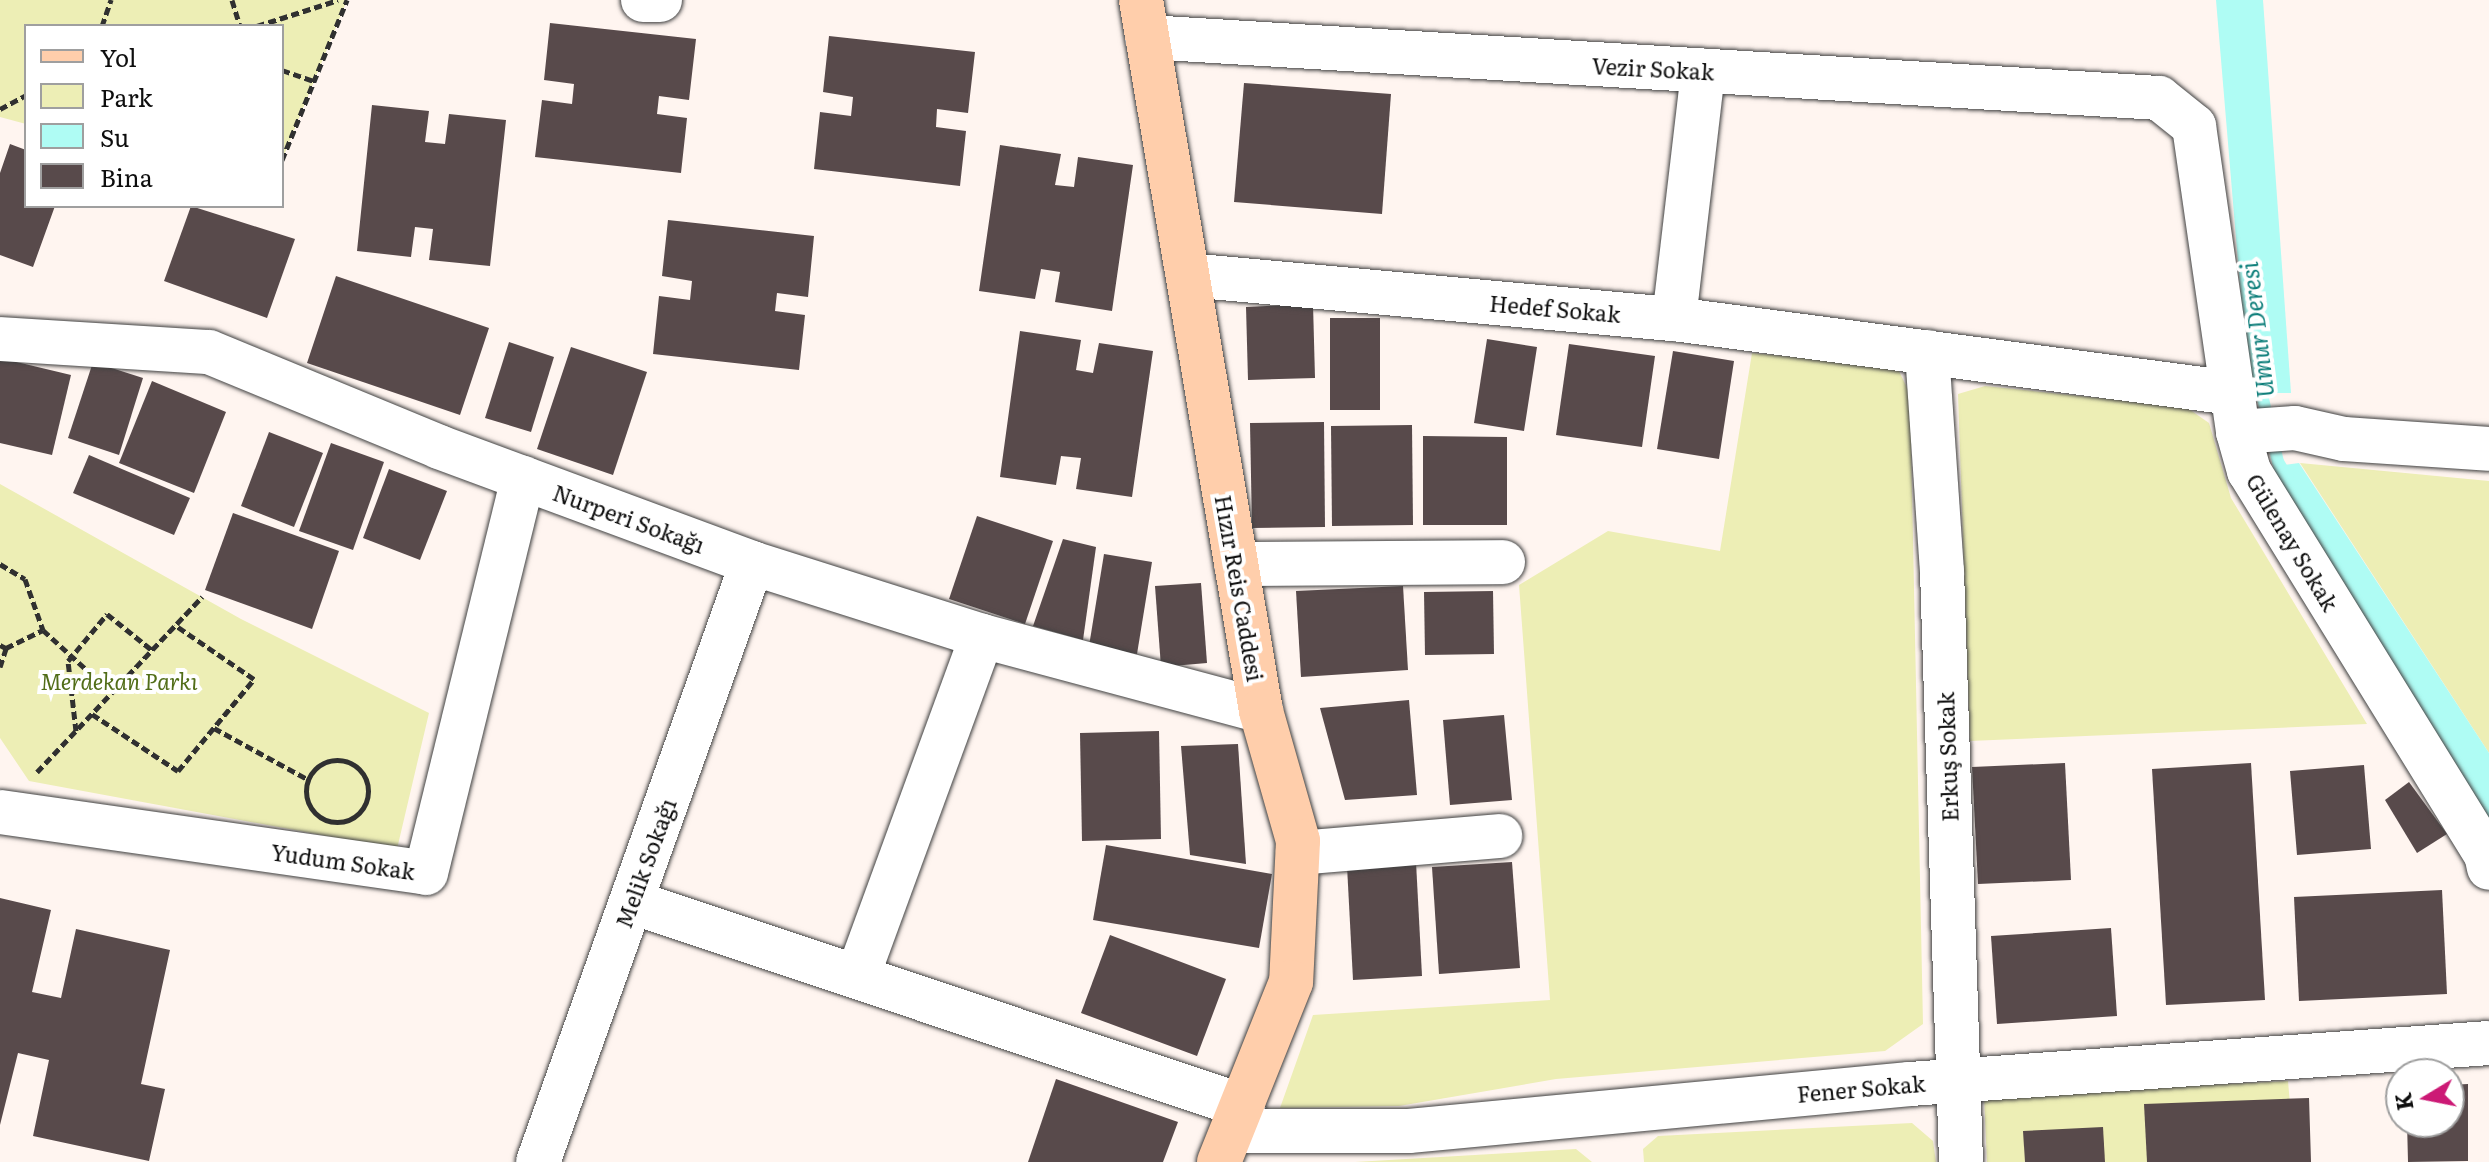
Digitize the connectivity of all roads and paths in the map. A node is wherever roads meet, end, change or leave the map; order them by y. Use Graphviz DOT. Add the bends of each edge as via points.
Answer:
graph roads {
  1 [pos="111,0"];
  2 [pos="232,0"];
  3 [pos="338,0"];
  4 [pos="347,0"];
  5 [pos="643,0"];
  6 [pos="660,0"];
  7 [pos="1144,19"];
  8 [pos="103,24"];
  9 [pos="239,24"];
  10 [pos="263,24"];
  11 [pos="284,71"];
  12 [pos="1703,71"];
  13 [pos="314,81"];
  14 [pos="24,96"];
  15 [pos="2159,98"];
  16 [pos="0,109"];
  17 [pos="284,154"];
  18 [pos="1188,275"];
  19 [pos="1674,319"];
  20 [pos="0,339"];
  21 [pos="1927,352"];
  22 [pos="2240,418"];
  23 [pos="2489,449"];
  24 [pos="523,478"];
  25 [pos="1503,562"];
  26 [pos="752,563"];
  27 [pos="0,564"];
  28 [pos="1236,564"];
  29 [pos="202,597"];
  30 [pos="175,625"];
  31 [pos="43,630"];
  32 [pos="982,636"];
  33 [pos="3,646"];
  34 [pos="152,650"];
  35 [pos="72,656"];
  36 [pos="0,667"];
  37 [pos="112,693"];
  38 [pos="1261,711"];
  39 [pos="92,714"];
  40 [pos="214,728"];
  41 [pos="76,731"];
  42 [pos="307,779"];
  43 [pos="14,796"];
  44 [pos="1500,836"];
  45 [pos="1298,853"];
  46 [pos="2489,868"];
  47 [pos="632,902"];
  48 [pos="858,975"];
  49 [pos="2489,1043"];
  50 [pos="1961,1080"];
  51 [pos="1232,1133"];
  52 [pos="549,1159"];
  53 [pos="1961,1162"];
  1 -- 8 [label="path"];
  2 -- 9 [label="path"];
  3 -- 10 [label="path"];
  4 -- 13 [label="path"];
  5 -- 6 [label="street"];
  7 -- 12 [label="street, Vezir Sokak"];
  7 -- 18 [label="street, Hızır Reis Caddesi"];
  11 -- 13 [label="path"];
  12 -- 15 [label="street, Vezir Sokak"];
  12 -- 19 [label="street"];
  13 -- 17 [label="path"];
  14 -- 16 [label="path"];
  15 -- 22 [label="street, Gülenay Sokak" via="2194,126"];
  18 -- 19 [label="street, Hedef Sokak"];
  18 -- 28 [label="street, Hızır Reis Caddesi"];
  19 -- 21 [label="street, Hedef Sokak"];
  20 -- 24 [label="street, Nurperi Sokağı" via="209,352"];
  21 -- 22 [label="street, Hedef Sokak"];
  21 -- 50 [label="street, Erkuş Sokak" via="1942,571"];
  22 -- 23 [label="street, Hedef Sokak" via="2344,439"];
  22 -- 46 [label="street, Gülenay Sokak" via="2249,471 2486,854"];
  24 -- 26 [label="street, Nurperi Sokağı"];
  24 -- 43 [label="street, Yudum Sokak" via="426,873"];
  25 -- 28 [label="street"];
  26 -- 32 [label="street, Nurperi Sokağı"];
  26 -- 47 [label="street, Melik Sokağı"];
  27 -- 31 [label="path" via="25,579"];
  28 -- 38 [label="street, Hızır Reis Caddesi"];
  29 -- 30 [label="path"];
  30 -- 34 [label="path"];
  30 -- 40 [label="path" via="254,679"];
  31 -- 33 [label="path"];
  31 -- 35 [label="path"];
  32 -- 38 [label="street, Nurperi Sokağı"];
  32 -- 48 [label="street"];
  33 -- 36 [label="path"];
  34 -- 35 [label="path" via="107,614"];
  34 -- 37 [label="path"];
  35 -- 37 [label="path"];
  35 -- 41 [label="path" via="68,661"];
  37 -- 39 [label="path"];
  38 -- 45 [label="street, Hızır Reis Caddesi"];
  39 -- 40 [label="path" via="178,771"];
  39 -- 41 [label="path"];
  40 -- 42 [label="path"];
  41 -- 43 [label="path"];
  42 -- 42 [label="path" via="311,809 328,822 350,820 364,806 368,786 350,762 320,763"];
  44 -- 45 [label="street"];
  45 -- 51 [label="street, Hızır Reis Caddesi" via="1291,982"];
  47 -- 48 [label="street, Fener Sokak"];
  47 -- 52 [label="street, Melik Sokağı"];
  48 -- 51 [label="street, Fener Sokak"];
  49 -- 50 [label="street, Fener Sokak"];
  50 -- 51 [label="street, Fener Sokak" via="1409,1131"];
  50 -- 53 [label="street, Erkuş Sokak"];
}
